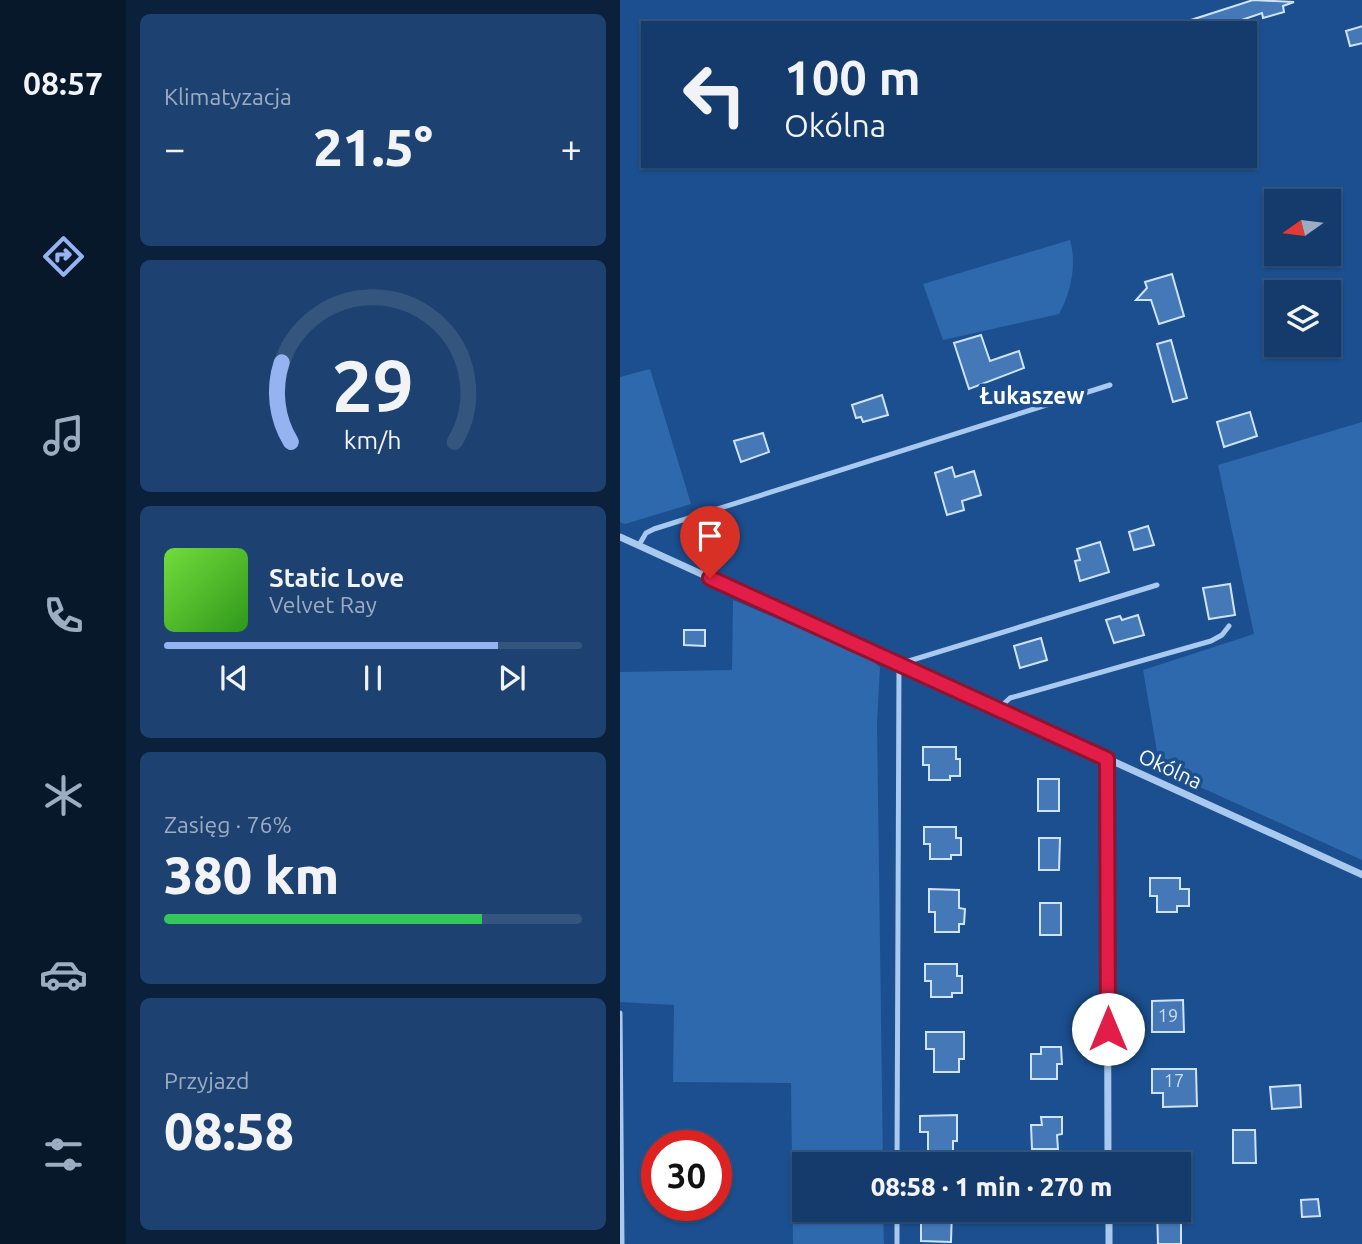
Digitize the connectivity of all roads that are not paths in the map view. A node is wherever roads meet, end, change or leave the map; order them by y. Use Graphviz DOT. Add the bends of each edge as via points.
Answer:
graph roads {
  1 [pos="1110,386"];
  2 [pos="620,537"];
  3 [pos="639,545"];
  4 [pos="1157,585"];
  5 [pos="1229,626"];
  6 [pos="899,664"];
  7 [pos="998,709"];
  8 [pos="1107,759"];
  9 [pos="1363,875"];
  10 [pos="620,1013"];
  11 [pos="897,1152"];
  12 [pos="1108,1152"];
  13 [pos="897,1222"];
  14 [pos="1109,1222"];
  15 [pos="622,1244"];
  16 [pos="897,1244"];
  17 [pos="1109,1244"];
  1 -- 3 [label="lane" via="654,529"];
  2 -- 3 [label="street, Okólna"];
  3 -- 6 [label="street, Okólna"];
  4 -- 6 [label="lane"];
  5 -- 7 [label="lane" via="1211,641 1010,698"];
  6 -- 7 [label="street, Okólna"];
  6 -- 11 [label="lane"];
  7 -- 8 [label="street, Okólna"];
  8 -- 9 [label="street, Okólna"];
  8 -- 12 [label="street"];
  10 -- 15 [label="lane"];
  13 -- 16 [label="lane"];
  14 -- 17 [label="street"];
}
